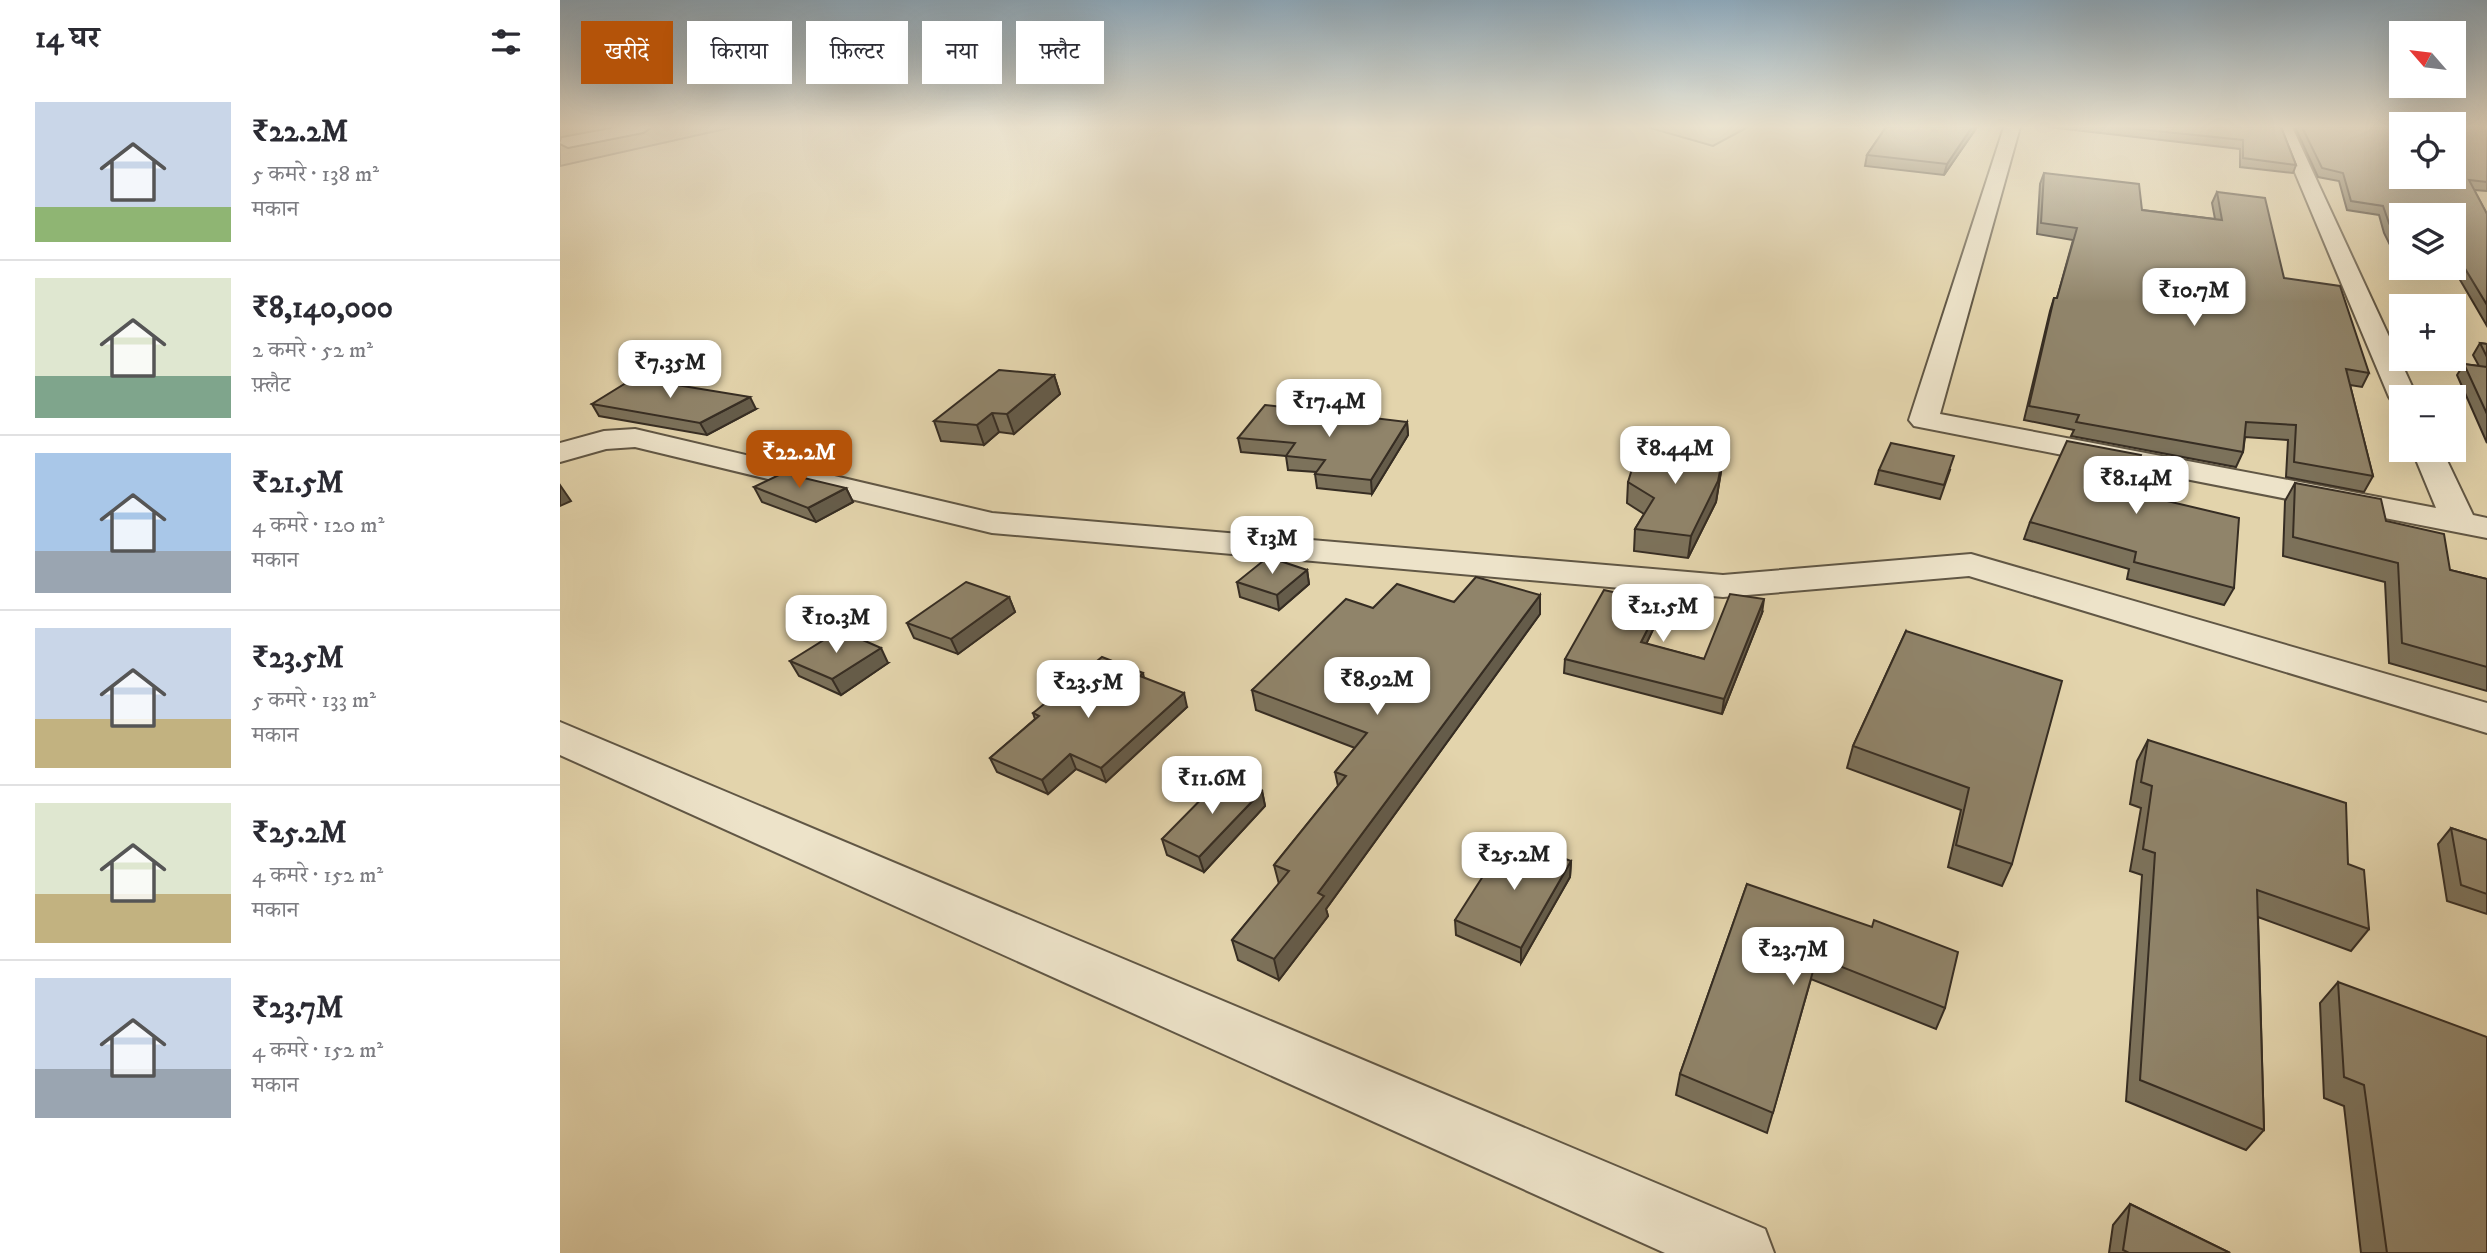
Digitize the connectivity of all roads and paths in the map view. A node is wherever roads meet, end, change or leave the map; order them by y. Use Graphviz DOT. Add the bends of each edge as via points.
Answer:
graph roads {
  1 [pos="1994,185"];
  2 [pos="2310,185"];
  3 [pos="2398,385"];
  4 [pos="560,453"];
  5 [pos="2434,462"];
  6 [pos="2473,525"];
  7 [pos="2487,718"];
  8 [pos="560,737"];
  9 [pos="1741,1253"];
  1 -- 6 [label="street" via="1924,420"];
  2 -- 3 [label="street"];
  4 -- 7 [label="street" via="604,440 635,439 992,523 1723,586 1971,565"];
  5 -- 6 [label="street"];
  8 -- 9 [label="street"];
}
